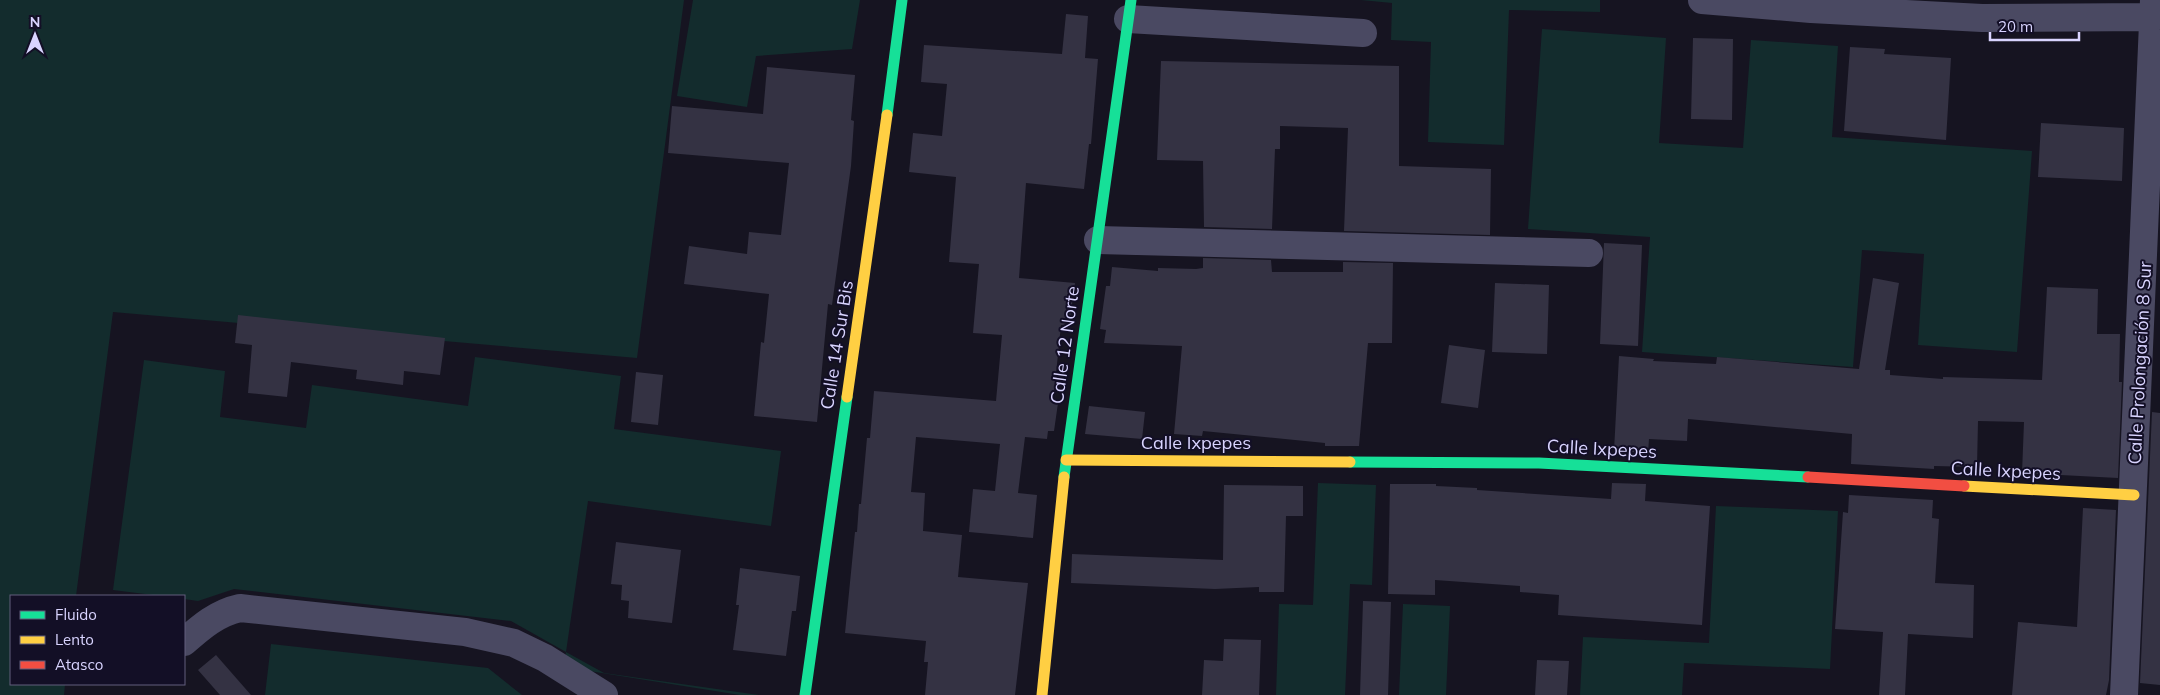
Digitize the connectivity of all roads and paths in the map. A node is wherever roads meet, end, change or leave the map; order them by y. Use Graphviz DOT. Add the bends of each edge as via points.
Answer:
graph roads {
  1 [pos="902,0"];
  2 [pos="1702,0"];
  3 [pos="1811,4"];
  4 [pos="2154,8"];
  5 [pos="1982,9"];
  6 [pos="1130,10"];
  7 [pos="1363,33"];
  8 [pos="2156,93"];
  9 [pos="1098,240"];
  10 [pos="1589,253"];
  11 [pos="1066,460"];
  12 [pos="2134,495"];
  13 [pos="185,641"];
  14 [pos="598,692"];
  15 [pos="805,695"];
  16 [pos="1042,695"];
  17 [pos="2124,695"];
  1 -- 15 [label="street, Calle 14 Sur Bis"];
  2 -- 3 [label="street"];
  3 -- 5 [label="street"];
  4 -- 5 [label="street"];
  4 -- 8 [label="street, Calle Prolongación 8 Sur"];
  6 -- 7 [label="street"];
  6 -- 9 [label="street, Calle 12 Norte"];
  8 -- 12 [label="street, Calle Prolongación 8 Sur"];
  9 -- 10 [label="street"];
  9 -- 11 [label="street, Calle 12 Norte"];
  11 -- 12 [label="street, Calle Ixpepes" via="1538,463"];
  11 -- 16 [label="street, Calle 12 Norte"];
  12 -- 17 [label="street, Calle Prolongación 8 Sur"];
  13 -- 14 [label="street" via="211,620 226,611 240,608 465,632 514,643 545,658"];
}
